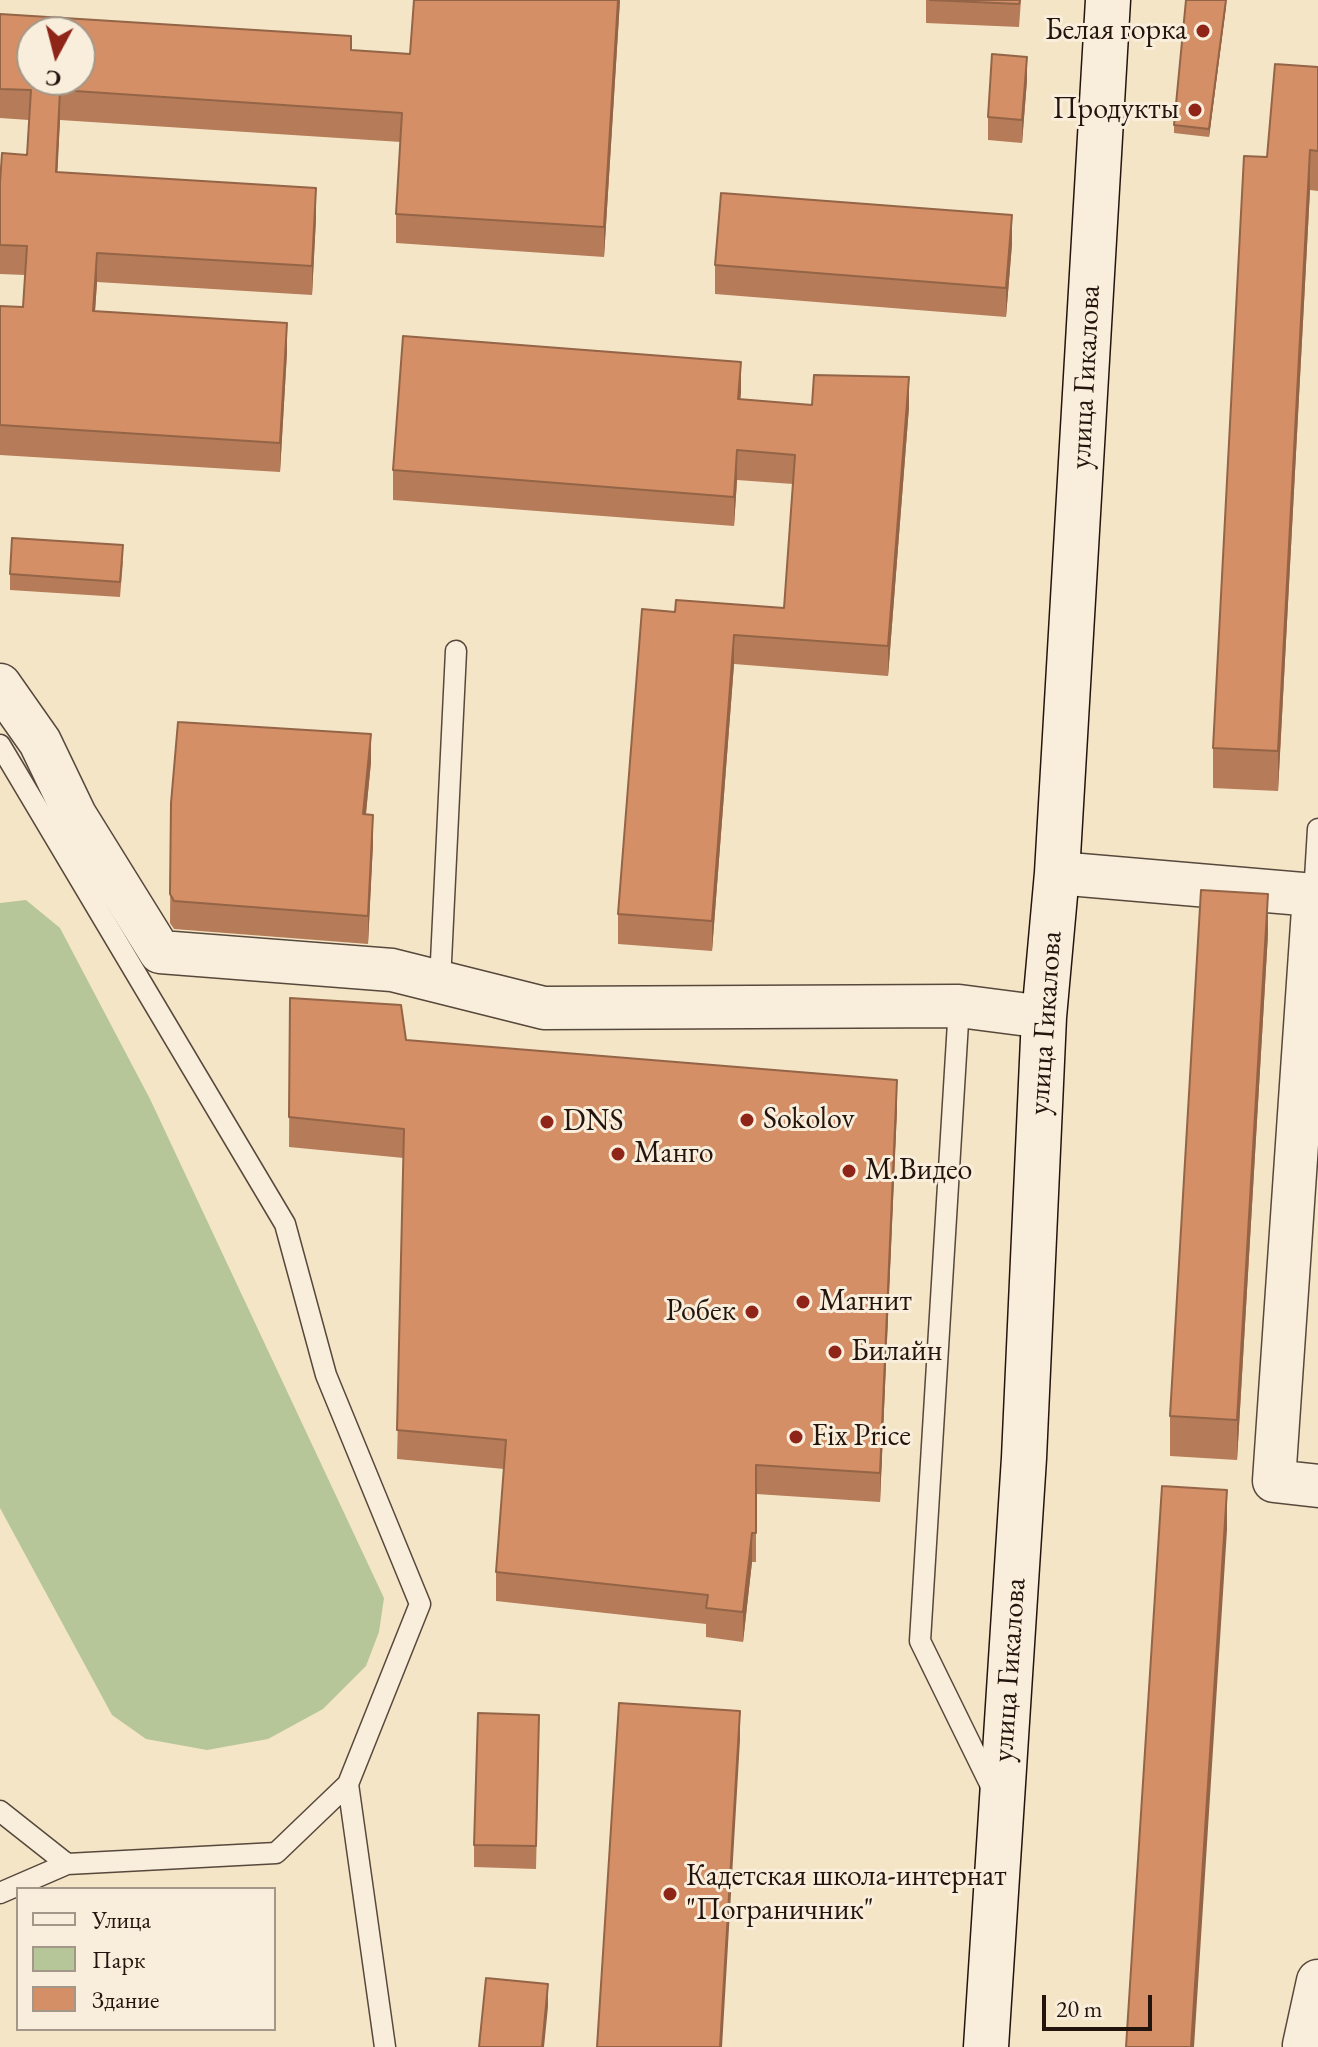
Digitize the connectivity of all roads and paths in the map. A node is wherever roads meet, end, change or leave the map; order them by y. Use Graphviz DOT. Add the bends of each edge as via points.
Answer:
graph roads {
  1 [pos="1108,0"];
  2 [pos="456,651"];
  3 [pos="0,685"];
  4 [pos="0,745"];
  5 [pos="1318,829"];
  6 [pos="1318,840"];
  7 [pos="1057,873"];
  8 [pos="1314,895"];
  9 [pos="440,982"];
  10 [pos="959,1006"];
  11 [pos="1044,1017"];
  12 [pos="1318,1486"];
  13 [pos="348,1784"];
  14 [pos="1002,1808"];
  15 [pos="0,1811"];
  16 [pos="67,1864"];
  17 [pos="0,1893"];
  18 [pos="1318,1981"];
  19 [pos="1302,2046"];
  20 [pos="385,2047"];
  21 [pos="986,2047"];
  1 -- 7 [label="main road, улица Гикалова"];
  2 -- 9 [label="lane"];
  3 -- 9 [label="street" via="40,742 75,815 160,952 392,970"];
  4 -- 13 [label="lane" via="285,1224 326,1375 420,1604"];
  5 -- 6 [label="lane"];
  6 -- 8 [label="lane"];
  7 -- 8 [label="street"];
  7 -- 11 [label="main road, улица Гикалова"];
  8 -- 12 [label="street" via="1274,1481"];
  9 -- 10 [label="street" via="544,1008"];
  10 -- 11 [label="street"];
  10 -- 14 [label="lane" via="920,1641"];
  11 -- 14 [label="main road, улица Гикалова"];
  13 -- 16 [label="lane" via="276,1853"];
  13 -- 20 [label="lane"];
  14 -- 21 [label="main road, улица Гикалова"];
  15 -- 16 [label="lane"];
  16 -- 17 [label="lane"];
  18 -- 19 [label="street"];
}
